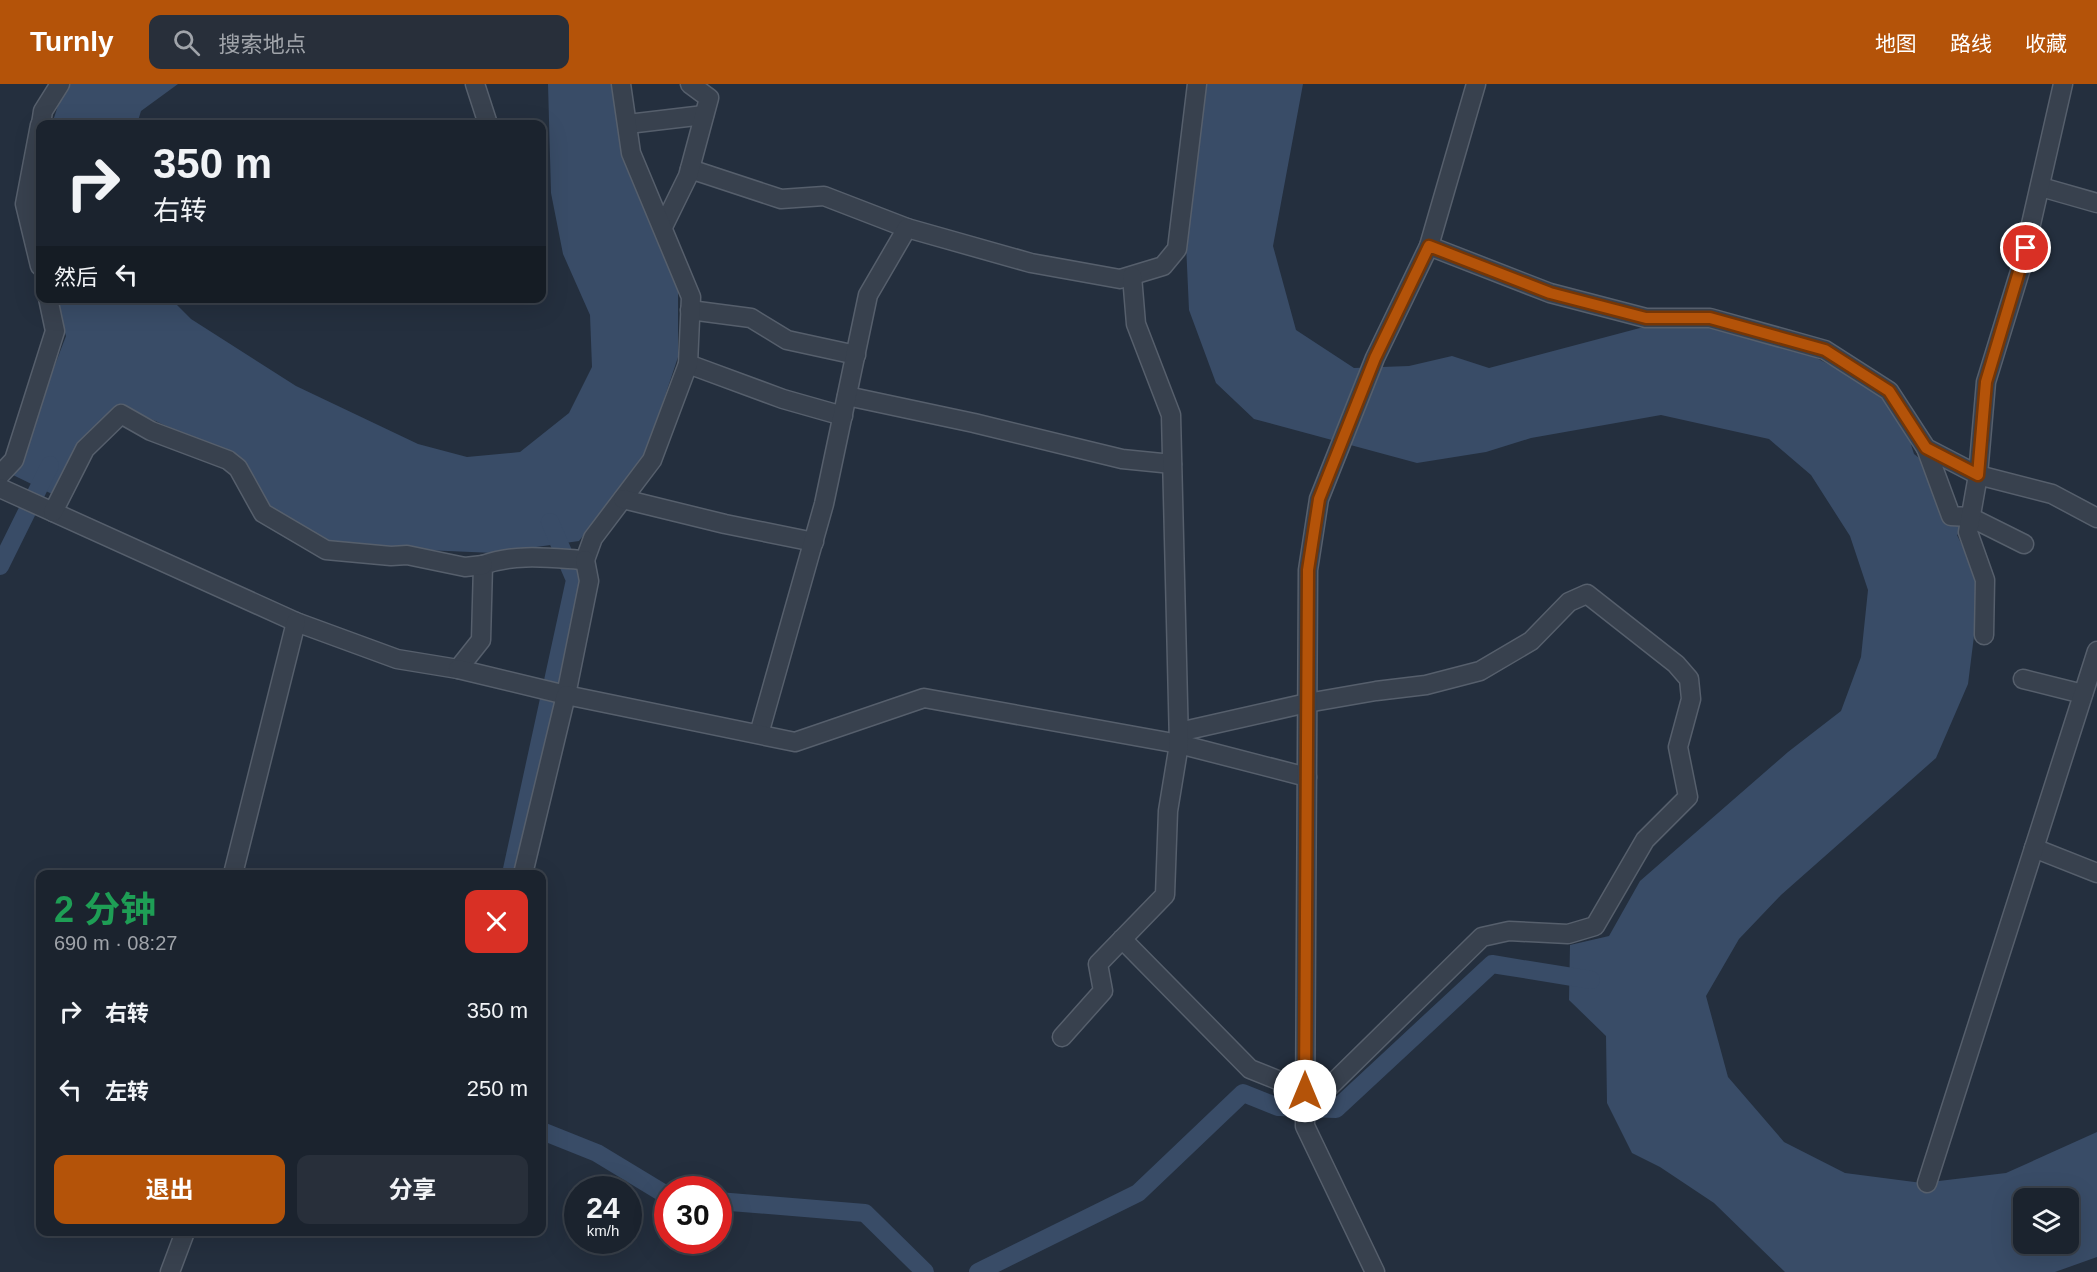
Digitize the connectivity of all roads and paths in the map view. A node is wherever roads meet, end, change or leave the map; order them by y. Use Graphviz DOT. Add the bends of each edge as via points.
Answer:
graph roads {
  1 [pos="60,84"];
  2 [pos="475,84"];
  3 [pos="621,84"];
  4 [pos="690,84"];
  5 [pos="1197,84"];
  6 [pos="1476,84"];
  7 [pos="2063,84"];
  8 [pos="704,115"];
  9 [pos="42,120"];
  10 [pos="487,120"];
  11 [pos="628,124"];
  12 [pos="36,150"];
  13 [pos="690,169"];
  14 [pos="2041,187"];
  15 [pos="2097,203"];
  16 [pos="663,227"];
  17 [pos="907,228"];
  18 [pos="1429,246"];
  19 [pos="36,249"];
  20 [pos="1132,276"];
  21 [pos="49,303"];
  22 [pos="690,310"];
  23 [pos="856,355"];
  24 [pos="687,364"];
  25 [pos="847,396"];
  26 [pos="843,416"];
  27 [pos="1926,448"];
  28 [pos="1172,464"];
  29 [pos="0,475"];
  30 [pos="1978,475"];
  31 [pos="6,491"];
  32 [pos="623,499"];
  33 [pos="48,510"];
  34 [pos="1970,518"];
  35 [pos="2097,518"];
  36 [pos="814,542"];
  37 [pos="2024,544"];
  38 [pos="585,560"];
  39 [pos="483,565"];
  40 [pos="296,622"];
  41 [pos="1984,635"];
  42 [pos="2097,651"];
  43 [pos="458,669"];
  44 [pos="2023,679"];
  45 [pos="566,694"];
  46 [pos="2083,694"];
  47 [pos="1307,703"];
  48 [pos="759,734"];
  49 [pos="1179,738"];
  50 [pos="1307,777"];
  51 [pos="2034,848"];
  52 [pos="234,870"];
  53 [pos="524,870"];
  54 [pos="2097,873"];
  55 [pos="1122,939"];
  56 [pos="1062,1037"];
  57 [pos="1305,1091"];
  58 [pos="1927,1183"];
  59 [pos="184,1236"];
  60 [pos="170,1272"];
  61 [pos="1375,1272"];
  1 -- 9 [label="street"];
  2 -- 10 [label="street"];
  3 -- 11 [label="street"];
  4 -- 8 [label="street" via="709,98"];
  5 -- 20 [label="street" via="1177,249 1163,266"];
  6 -- 18 [label="street"];
  7 -- 14 [label="street"];
  8 -- 11 [label="street"];
  8 -- 13 [label="street"];
  11 -- 16 [label="street" via="631,153"];
  12 -- 19 [label="street" via="25,204"];
  13 -- 16 [label="street"];
  13 -- 17 [label="street" via="782,199 824,196"];
  14 -- 15 [label="street"];
  14 -- 30 [label="street" via="1986,382"];
  16 -- 22 [label="street" via="691,297"];
  17 -- 20 [label="street" via="1031,262 1120,279"];
  17 -- 23 [label="street" via="868,295"];
  18 -- 27 [label="street" via="1560,296 1646,318 1710,318 1825,350 1889,391"];
  18 -- 47 [label="street" via="1375,358 1319,499 1308,570"];
  20 -- 28 [label="street" via="1136,324 1171,415"];
  21 -- 29 [label="street" via="55,331 14,459"];
  22 -- 23 [label="street" via="751,318 787,340"];
  22 -- 24 [label="street"];
  23 -- 25 [label="street"];
  24 -- 26 [label="street"];
  24 -- 32 [label="street" via="652,460"];
  25 -- 26 [label="street"];
  25 -- 28 [label="street" via="1122,459"];
  26 -- 36 [label="street"];
  27 -- 30 [label="street"];
  27 -- 34 [label="street" via="1951,516"];
  28 -- 49 [label="street"];
  30 -- 34 [label="street"];
  30 -- 35 [label="street" via="2052,494"];
  31 -- 33 [label="street"];
  32 -- 36 [label="street"];
  32 -- 38 [label="street" via="593,538"];
  33 -- 39 [label="street" via="85,449 121,414 152,431 228,460 238,468 262,513 326,550 407,555 465,567"];
  33 -- 40 [label="street"];
  34 -- 37 [label="street"];
  34 -- 41 [label="street" via="1968,532 1986,580"];
  36 -- 48 [label="street"];
  38 -- 39 [label="street" via="526,557"];
  38 -- 45 [label="street" via="589,581"];
  39 -- 43 [label="street" via="481,640"];
  40 -- 43 [label="street" via="397,659"];
  40 -- 52 [label="street"];
  42 -- 46 [label="street"];
  43 -- 45 [label="street"];
  44 -- 46 [label="street"];
  45 -- 48 [label="street"];
  45 -- 53 [label="street"];
  46 -- 51 [label="street"];
  47 -- 49 [label="street"];
  47 -- 50 [label="street"];
  47 -- 57 [label="street" via="1426,685 1480,671 1531,640 1569,602 1587,594 1676,664 1689,679 1691,699 1678,747 1688,796 1645,840 1595,926 1568,934 1509,931 1482,937 1326,1090"];
  48 -- 49 [label="street" via="795,742 924,698"];
  49 -- 50 [label="street"];
  49 -- 55 [label="street" via="1168,811 1165,895"];
  50 -- 57 [label="street"];
  51 -- 54 [label="street"];
  51 -- 58 [label="street"];
  55 -- 56 [label="street" via="1098,964 1103,991"];
  55 -- 57 [label="street" via="1250,1069"];
  57 -- 61 [label="street" via="1305,1126"];
  59 -- 60 [label="street"];
}
